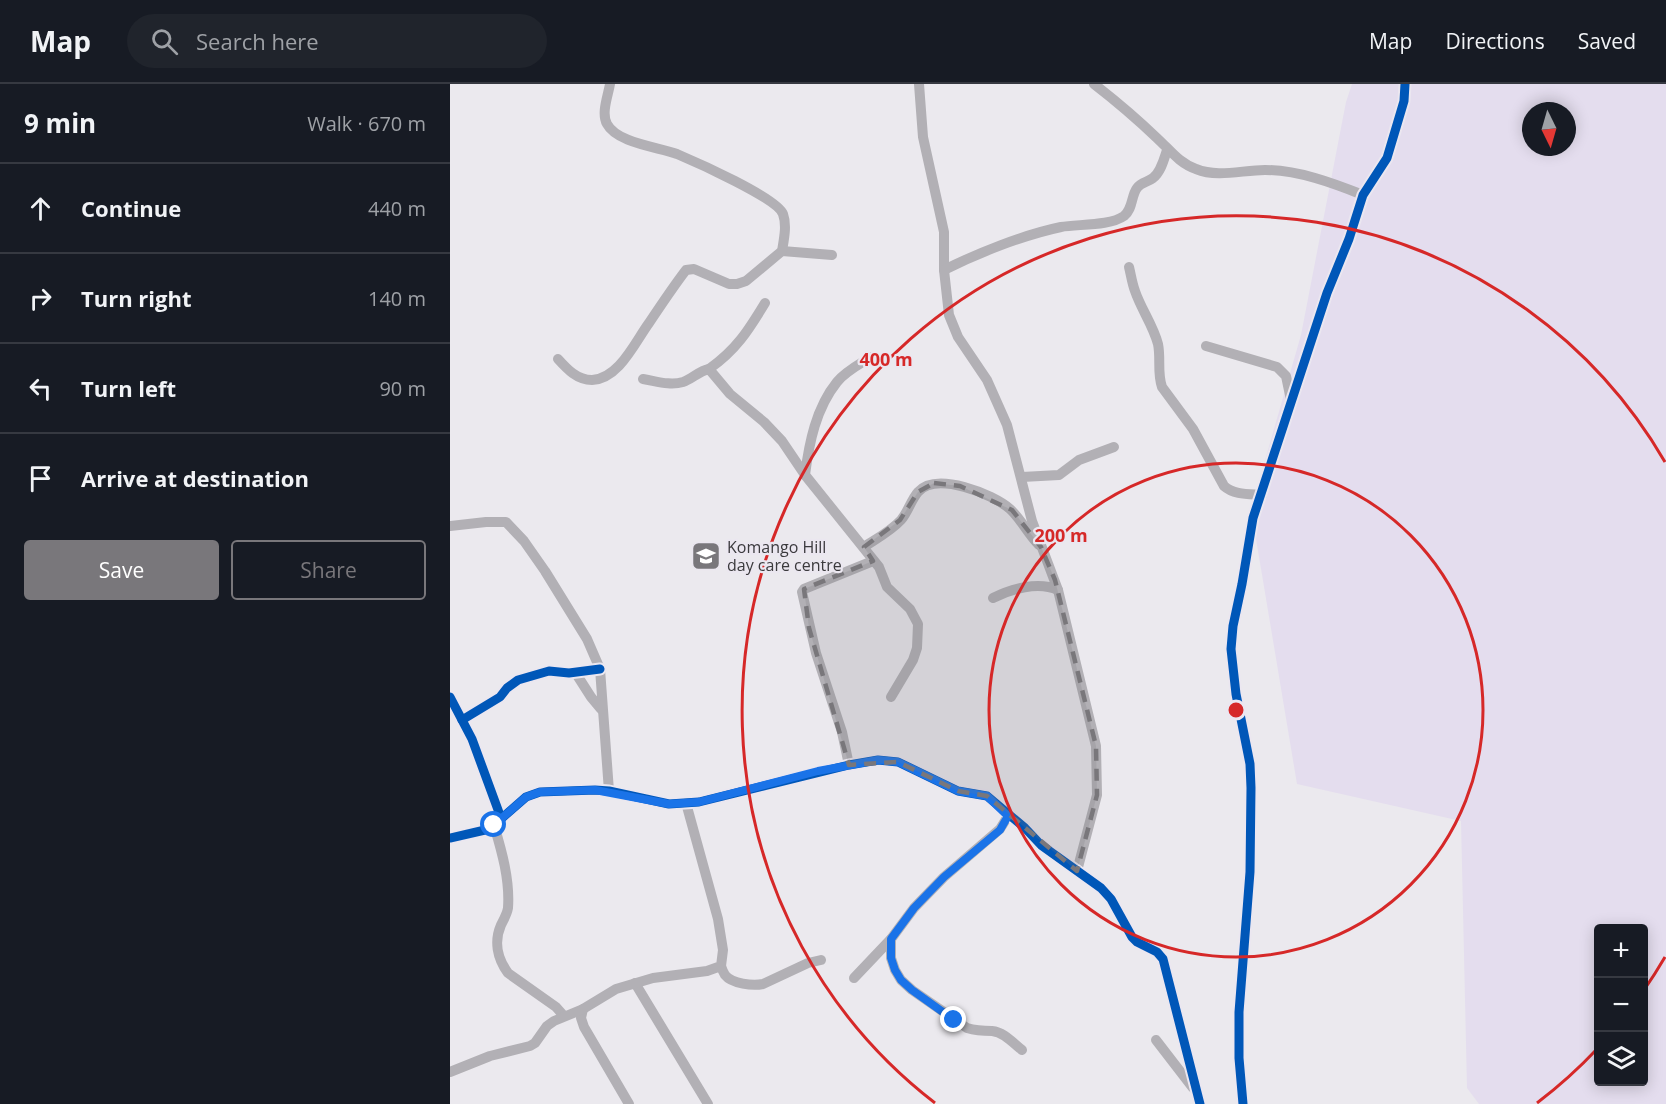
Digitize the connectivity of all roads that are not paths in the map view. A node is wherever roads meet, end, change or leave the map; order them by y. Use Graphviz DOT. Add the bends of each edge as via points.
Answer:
graph roads {
  1 [pos="610,84"];
  2 [pos="919,84"];
  3 [pos="1094,84"];
  4 [pos="1406,84"];
  5 [pos="1167,150"];
  6 [pos="1363,195"];
  7 [pos="782,251"];
  8 [pos="832,255"];
  9 [pos="1129,267"];
  10 [pos="944,270"];
  11 [pos="765,303"];
  12 [pos="1206,346"];
  13 [pos="872,357"];
  14 [pos="558,359"];
  15 [pos="709,369"];
  16 [pos="644,379"];
  17 [pos="1292,403"];
  18 [pos="1114,447"];
  19 [pos="806,475"];
  20 [pos="1022,477"];
  21 [pos="1262,495"];
  22 [pos="450,526"];
  23 [pos="864,547"];
  24 [pos="1041,547"];
  25 [pos="873,561"];
  26 [pos="1058,590"];
  27 [pos="993,598"];
  28 [pos="600,669"];
  29 [pos="575,672"];
  30 [pos="450,697"];
  31 [pos="891,697"];
  32 [pos="601,709"];
  33 [pos="462,720"];
  34 [pos="849,765"];
  35 [pos="609,791"];
  36 [pos="686,803"];
  37 [pos="1008,816"];
  38 [pos="497,822"];
  39 [pos="450,838"];
  40 [pos="1077,871"];
  41 [pos="891,939"];
  42 [pos="821,960"];
  43 [pos="721,966"];
  44 [pos="854,978"];
  45 [pos="635,983"];
  46 [pos="583,1009"];
  47 [pos="564,1016"];
  48 [pos="1156,1040"];
  49 [pos="1022,1050"];
  50 [pos="450,1072"];
  51 [pos="1198,1100"];
  52 [pos="629,1104"];
  53 [pos="708,1104"];
  54 [pos="1243,1104"];
  1 -- 7 [label="street" via="604,114 613,132 680,155 753,190 780,209 785,224"];
  2 -- 10 [label="street" via="923,137 942,222"];
  3 -- 5 [label="street"];
  4 -- 6 [label="street" via="1387,158"];
  5 -- 6 [label="street" via="1199,171 1282,171"];
  5 -- 10 [label="street" via="1160,170 1136,188 1123,216 1040,233"];
  6 -- 17 [label="street"];
  7 -- 8 [label="street"];
  7 -- 14 [label="street" via="737,285 694,269 686,270 634,349 604,377 582,379"];
  9 -- 21 [label="street" via="1134,290 1158,345 1161,387 1193,429 1224,486 1236,493"];
  10 -- 20 [label="street" via="952,324 997,400"];
  11 -- 15 [label="street" via="747,334 728,356"];
  12 -- 17 [label="street" via="1277,367 1286,376"];
  13 -- 19 [label="street" via="844,375 824,404 814,429"];
  15 -- 16 [label="street" via="682,382"];
  15 -- 19 [label="street" via="730,394 782,441"];
  17 -- 21 [label="street"];
  18 -- 20 [label="street" via="1079,460 1059,475"];
  19 -- 23 [label="street"];
  20 -- 24 [label="street"];
  21 -- 54 [label="street" via="1249,533 1231,649 1251,788 1250,872 1239,1012"];
  22 -- 28 [label="street" via="506,522 544,571 587,639"];
  23 -- 24 [label="street" via="900,520 918,492 934,483 960,486 999,501 1012,510"];
  23 -- 25 [label="street"];
  24 -- 26 [label="street"];
  25 -- 31 [label="street" via="887,586 910,609 918,624 913,660"];
  25 -- 34 [label="street" via="802,592"];
  26 -- 27 [label="street" via="1039,586"];
  26 -- 40 [label="street" via="1096,746 1097,795"];
  28 -- 29 [label="street"];
  28 -- 32 [label="street"];
  29 -- 32 [label="street"];
  29 -- 33 [label="street" via="549,671 518,680 500,697"];
  30 -- 33 [label="street"];
  32 -- 35 [label="street"];
  33 -- 38 [label="street" via="472,739"];
  34 -- 36 [label="street"];
  34 -- 37 [label="street" via="878,760 898,762 958,791 987,796"];
  35 -- 36 [label="street" via="647,801"];
  35 -- 38 [label="street" via="540,792 526,797"];
  36 -- 43 [label="street" via="718,919 723,950"];
  37 -- 40 [label="street"];
  37 -- 41 [label="street" via="1000,830 914,908"];
  38 -- 39 [label="street" via="484,830"];
  38 -- 47 [label="street" via="508,909 496,939 498,952 508,973 556,1006"];
  40 -- 51 [label="street" via="1111,899 1132,937 1163,959"];
  41 -- 44 [label="street"];
  41 -- 49 [label="street" via="895,970 912,990 967,1028 1000,1033"];
  42 -- 43 [label="street" via="756,986 730,980"];
  43 -- 45 [label="street"];
  45 -- 46 [label="street" via="616,989"];
  45 -- 53 [label="street"];
  46 -- 47 [label="street"];
  46 -- 52 [label="street" via="584,1027"];
  47 -- 50 [label="street" via="548,1026 530,1046"];
  48 -- 51 [label="street"];
}
